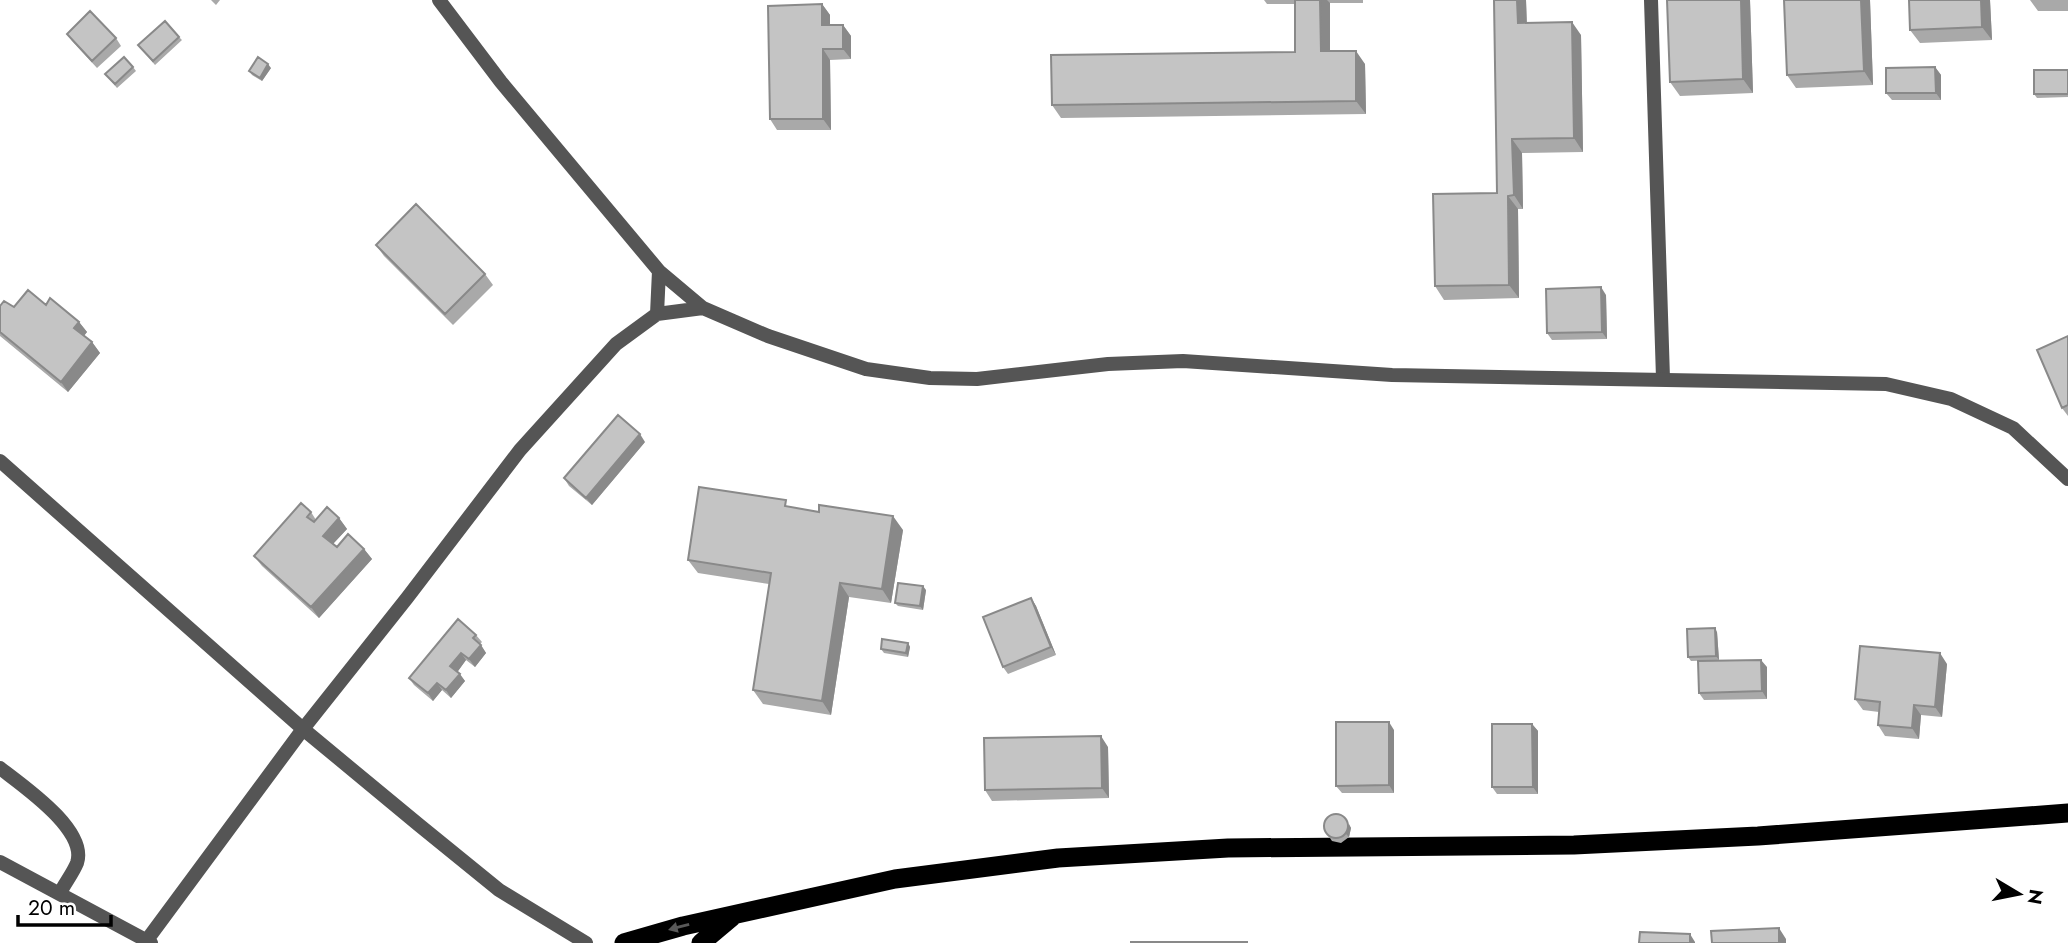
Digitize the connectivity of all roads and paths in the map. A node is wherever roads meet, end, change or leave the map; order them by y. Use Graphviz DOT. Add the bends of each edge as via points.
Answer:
graph roads {
  1 [pos="439,0"];
  2 [pos="1651,0"];
  3 [pos="660,271"];
  4 [pos="703,308"];
  5 [pos="657,313"];
  6 [pos="1663,378"];
  7 [pos="0,461"];
  8 [pos="2068,480"];
  9 [pos="303,729"];
  10 [pos="0,768"];
  11 [pos="2068,813"];
  12 [pos="0,862"];
  13 [pos="60,893"];
  14 [pos="735,914"];
  15 [pos="149,942"];
  16 [pos="586,943"];
  17 [pos="624,943"];
  18 [pos="701,943"];
  1 -- 3 [label="street" via="501,82"];
  2 -- 6 [label="street"];
  3 -- 4 [label="street"];
  3 -- 5 [label="street"];
  4 -- 5 [label="street"];
  4 -- 6 [label="street" via="866,369 930,378 977,379 1108,364 1184,361 1392,375"];
  5 -- 9 [label="street" via="616,344 520,450"];
  6 -- 8 [label="street" via="1886,384 1951,399 2013,428"];
  7 -- 9 [label="street"];
  9 -- 15 [label="street"];
  9 -- 16 [label="street" via="499,890"];
  10 -- 13 [label="street" via="65,825 76,841 78,862"];
  11 -- 14 [label="highway" via="1732,838 1574,845 1228,848 1058,858 895,879"];
  12 -- 13 [label="street"];
  13 -- 15 [label="street"];
  14 -- 17 [label="highway, one-way"];
  14 -- 18 [label="highway"];
}
